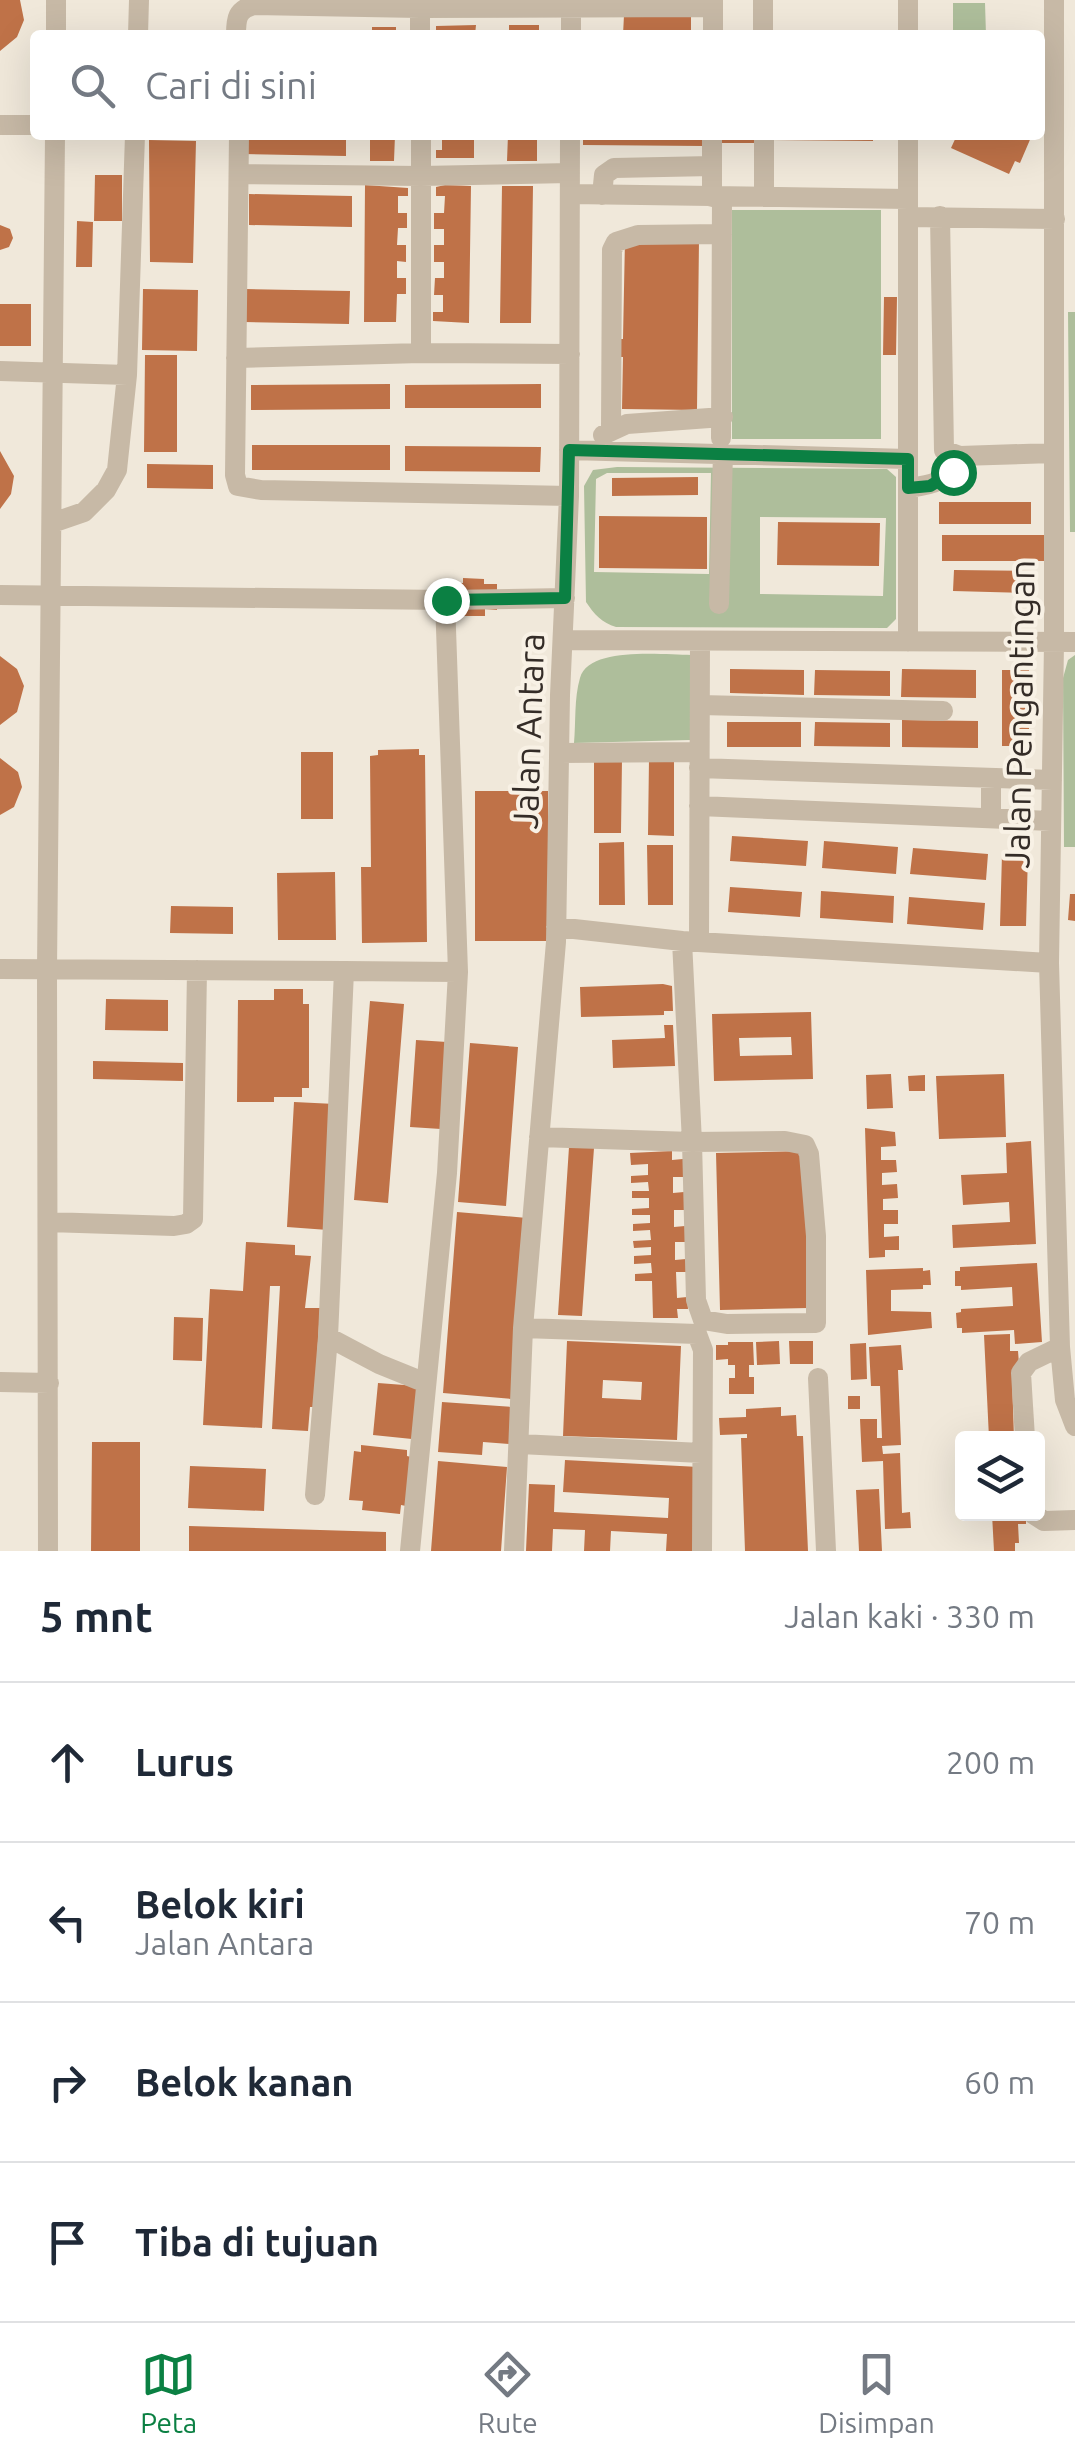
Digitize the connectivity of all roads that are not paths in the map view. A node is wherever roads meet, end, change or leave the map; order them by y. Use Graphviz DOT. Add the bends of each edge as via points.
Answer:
graph roads {
  1 [pos="56,0"];
  2 [pos="139,0"];
  3 [pos="763,0"];
  4 [pos="908,0"];
  5 [pos="1054,0"];
  6 [pos="571,4"];
  7 [pos="713,4"];
  8 [pos="420,8"];
  9 [pos="56,30"];
  10 [pos="138,30"];
  11 [pos="236,30"];
  12 [pos="420,30"];
  13 [pos="571,30"];
  14 [pos="713,30"];
  15 [pos="763,30"];
  16 [pos="908,30"];
  17 [pos="0,125"];
  18 [pos="30,125"];
  19 [pos="55,140"];
  20 [pos="134,140"];
  21 [pos="239,140"];
  22 [pos="421,140"];
  23 [pos="570,140"];
  24 [pos="712,140"];
  25 [pos="764,140"];
  26 [pos="908,140"];
  27 [pos="712,166"];
  28 [pos="570,172"];
  29 [pos="240,174"];
  30 [pos="421,176"];
  31 [pos="571,194"];
  32 [pos="602,195"];
  33 [pos="717,197"];
  34 [pos="764,198"];
  35 [pos="908,208"];
  36 [pos="940,216"];
  37 [pos="1055,219"];
  38 [pos="722,234"];
  39 [pos="421,353"];
  40 [pos="570,354"];
  41 [pos="236,358"];
  42 [pos="0,371"];
  43 [pos="53,372"];
  44 [pos="127,374"];
  45 [pos="611,429"];
  46 [pos="722,436"];
  47 [pos="569,450"];
  48 [pos="596,450"];
  49 [pos="1054,454"];
  50 [pos="960,456"];
  51 [pos="908,459"];
  52 [pos="908,488"];
  53 [pos="568,496"];
  54 [pos="52,522"];
  55 [pos="0,595"];
  56 [pos="52,595"];
  57 [pos="565,598"];
  58 [pos="446,600"];
  59 [pos="719,604"];
  60 [pos="563,640"];
  61 [pos="700,641"];
  62 [pos="908,642"];
  63 [pos="1064,643"];
  64 [pos="700,705"];
  65 [pos="943,711"];
  66 [pos="559,753"];
  67 [pos="699,760"];
  68 [pos="820,772"];
  69 [pos="991,778"];
  70 [pos="1052,780"];
  71 [pos="699,806"];
  72 [pos="818,810"];
  73 [pos="991,818"];
  74 [pos="1051,822"];
  75 [pos="556,926"];
  76 [pos="691,942"];
  77 [pos="1049,963"];
  78 [pos="0,969"];
  79 [pos="47,970"];
  80 [pos="197,970"];
  81 [pos="344,971"];
  82 [pos="458,972"];
  83 [pos="539,1136"];
  84 [pos="692,1142"];
  85 [pos="1065,1216"];
  86 [pos="48,1222"];
  87 [pos="522,1328"];
  88 [pos="328,1337"];
  89 [pos="1060,1348"];
  90 [pos="818,1378"];
  91 [pos="0,1382"];
  92 [pos="49,1383"];
  93 [pos="426,1384"];
  94 [pos="1075,1426"];
  95 [pos="1025,1431"];
  96 [pos="520,1444"];
  97 [pos="701,1453"];
  98 [pos="315,1495"];
  99 [pos="1075,1520"];
  100 [pos="1045,1521"];
  101 [pos="48,1551"];
  102 [pos="410,1551"];
  103 [pos="514,1551"];
  104 [pos="702,1551"];
  105 [pos="826,1551"];
  1 -- 9 [label="street"];
  2 -- 10 [label="street"];
  3 -- 15 [label="street"];
  4 -- 16 [label="street"];
  5 -- 37 [label="street, Jalan Pengantingan"];
  6 -- 7 [label="street"];
  6 -- 8 [label="street"];
  6 -- 13 [label="street"];
  7 -- 14 [label="street"];
  8 -- 11 [label="street" via="254,5 236,18"];
  8 -- 12 [label="street"];
  17 -- 18 [label="street"];
  19 -- 43 [label="street"];
  20 -- 44 [label="street"];
  21 -- 29 [label="street"];
  22 -- 30 [label="street"];
  23 -- 28 [label="street, Jalan Antara"];
  24 -- 27 [label="street"];
  25 -- 34 [label="street"];
  26 -- 35 [label="street"];
  27 -- 32 [label="street" via="608,170"];
  27 -- 33 [label="street"];
  28 -- 30 [label="street"];
  28 -- 31 [label="street, Jalan Antara"];
  29 -- 30 [label="street"];
  29 -- 41 [label="street"];
  30 -- 39 [label="street"];
  31 -- 32 [label="street"];
  31 -- 40 [label="street, Jalan Antara"];
  32 -- 33 [label="street"];
  33 -- 34 [label="street"];
  33 -- 38 [label="street"];
  34 -- 35 [label="street"];
  35 -- 36 [label="street"];
  35 -- 51 [label="street"];
  36 -- 37 [label="street"];
  36 -- 50 [label="street" via="944,450"];
  37 -- 49 [label="street, Jalan Pengantingan"];
  38 -- 45 [label="street" via="638,235 616,242"];
  38 -- 46 [label="street"];
  39 -- 40 [label="street"];
  39 -- 41 [label="street"];
  40 -- 47 [label="street, Jalan Antara"];
  41 -- 53 [label="street" via="238,486"];
  42 -- 43 [label="street"];
  43 -- 44 [label="street"];
  43 -- 54 [label="street"];
  44 -- 54 [label="street" via="117,470 84,512"];
  45 -- 46 [label="street" via="627,424"];
  45 -- 48 [label="street"];
  46 -- 48 [label="street"];
  46 -- 51 [label="street"];
  46 -- 59 [label="street"];
  47 -- 48 [label="street"];
  47 -- 53 [label="street, Jalan Antara"];
  49 -- 50 [label="street"];
  49 -- 63 [label="street, Jalan Pengantingan"];
  50 -- 52 [label="street" via="942,480"];
  51 -- 52 [label="street"];
  52 -- 62 [label="street"];
  53 -- 57 [label="street, Jalan Antara"];
  54 -- 56 [label="street"];
  55 -- 56 [label="street"];
  56 -- 58 [label="street"];
  56 -- 79 [label="street"];
  57 -- 58 [label="street"];
  57 -- 60 [label="street, Jalan Antara"];
  58 -- 82 [label="street"];
  60 -- 61 [label="street"];
  60 -- 66 [label="street, Jalan Antara"];
  61 -- 62 [label="street"];
  61 -- 64 [label="street"];
  62 -- 63 [label="street"];
  63 -- 70 [label="street, Jalan Pengantingan"];
  64 -- 65 [label="street"];
  64 -- 67 [label="street"];
  66 -- 67 [label="street"];
  66 -- 75 [label="street, Jalan Antara"];
  67 -- 68 [label="street"];
  67 -- 71 [label="street"];
  68 -- 69 [label="street"];
  68 -- 72 [label="street"];
  69 -- 70 [label="street"];
  69 -- 73 [label="street"];
  70 -- 74 [label="street, Jalan Pengantingan"];
  71 -- 72 [label="street"];
  71 -- 76 [label="street"];
  72 -- 73 [label="street"];
  73 -- 74 [label="street"];
  74 -- 77 [label="street, Jalan Pengantingan"];
  75 -- 76 [label="street"];
  75 -- 83 [label="street, Jalan Antara"];
  76 -- 77 [label="street"];
  76 -- 84 [label="street"];
  77 -- 85 [label="street, Jalan Pengantingan"];
  78 -- 79 [label="street"];
  79 -- 80 [label="street"];
  79 -- 86 [label="street"];
  80 -- 81 [label="street"];
  80 -- 86 [label="street" via="193,1218 174,1226"];
  81 -- 82 [label="street"];
  81 -- 88 [label="street"];
  82 -- 93 [label="street"];
  83 -- 84 [label="street"];
  83 -- 87 [label="street, Jalan Antara"];
  84 -- 84 [label="street" via="805,1145 816,1236 816,1323 702,1320"];
  85 -- 89 [label="street, Jalan Pengantingan"];
  86 -- 92 [label="street"];
  87 -- 96 [label="street, Jalan Antara"];
  87 -- 97 [label="street" via="696,1334 703,1350"];
  88 -- 93 [label="street"];
  88 -- 98 [label="street"];
  89 -- 94 [label="street, Jalan Pengantingan"];
  89 -- 95 [label="street" via="1021,1373"];
  90 -- 105 [label="street"];
  91 -- 92 [label="street"];
  92 -- 101 [label="street"];
  93 -- 102 [label="street"];
  96 -- 97 [label="street"];
  96 -- 103 [label="street, Jalan Antara"];
  97 -- 104 [label="street"];
  99 -- 100 [label="street"];
}
